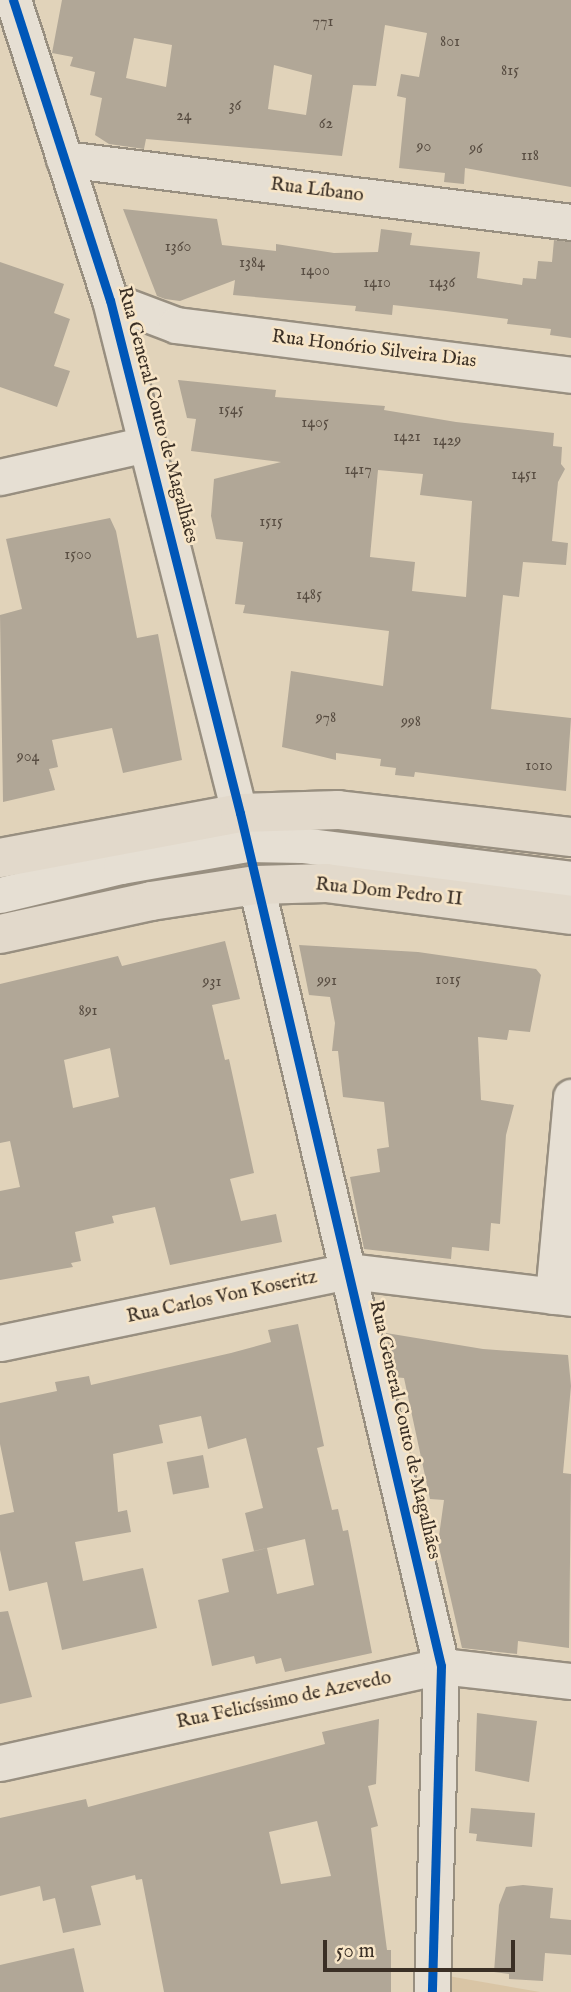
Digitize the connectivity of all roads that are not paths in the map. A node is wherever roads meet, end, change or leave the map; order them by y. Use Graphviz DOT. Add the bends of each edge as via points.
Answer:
graph roads {
  1 [pos="13,0"];
  2 [pos="64,159"];
  3 [pos="571,222"];
  4 [pos="110,300"];
  5 [pos="176,325"];
  6 [pos="129,373"];
  7 [pos="571,375"];
  8 [pos="147,444"];
  9 [pos="0,477"];
  10 [pos="244,829"];
  11 [pos="571,837"];
  12 [pos="0,858"];
  13 [pos="571,879"];
  14 [pos="256,885"];
  15 [pos="0,895"];
  16 [pos="571,915"];
  17 [pos="0,934"];
  18 [pos="571,1097"];
  19 [pos="349,1271"];
  20 [pos="562,1297"];
  21 [pos="0,1343"];
  22 [pos="441,1666"];
  23 [pos="571,1681"];
  24 [pos="0,1763"];
  25 [pos="432,1992"];
  1 -- 2 [label="street, Rua General Couto de Magalhães"];
  2 -- 3 [label="street, Rua Líbano"];
  2 -- 4 [label="street, Rua General Couto de Magalhães"];
  4 -- 5 [label="street, Rua Honório Silveira Dias"];
  4 -- 6 [label="street, Rua General Couto de Magalhães"];
  5 -- 6 [label="street" via="152,344"];
  5 -- 7 [label="street, Rua Honório Silveira Dias"];
  6 -- 8 [label="street, Rua General Couto de Magalhães"];
  8 -- 9 [label="street"];
  8 -- 10 [label="street, Rua General Couto de Magalhães"];
  10 -- 11 [label="main road" via="338,810"];
  10 -- 12 [label="main road"];
  10 -- 13 [label="street" via="302,845"];
  10 -- 15 [label="street" via="121,866"];
  14 -- 16 [label="main road, Rua Dom Pedro II" via="327,883"];
  14 -- 17 [label="main road, Rua Dom Pedro II" via="150,901"];
  14 -- 19 [label="street, Rua General Couto de Magalhães"];
  18 -- 20 [label="street"];
  19 -- 20 [label="street, Rua Carlos Von Koseritz"];
  19 -- 21 [label="street, Rua Carlos Von Koseritz"];
  19 -- 22 [label="street, Rua General Couto de Magalhães"];
  22 -- 23 [label="street, Rua Felicíssimo de Azevedo"];
  22 -- 24 [label="street, Rua Felicíssimo de Azevedo"];
  22 -- 25 [label="street, Rua General Couto de Magalhães"];
}
